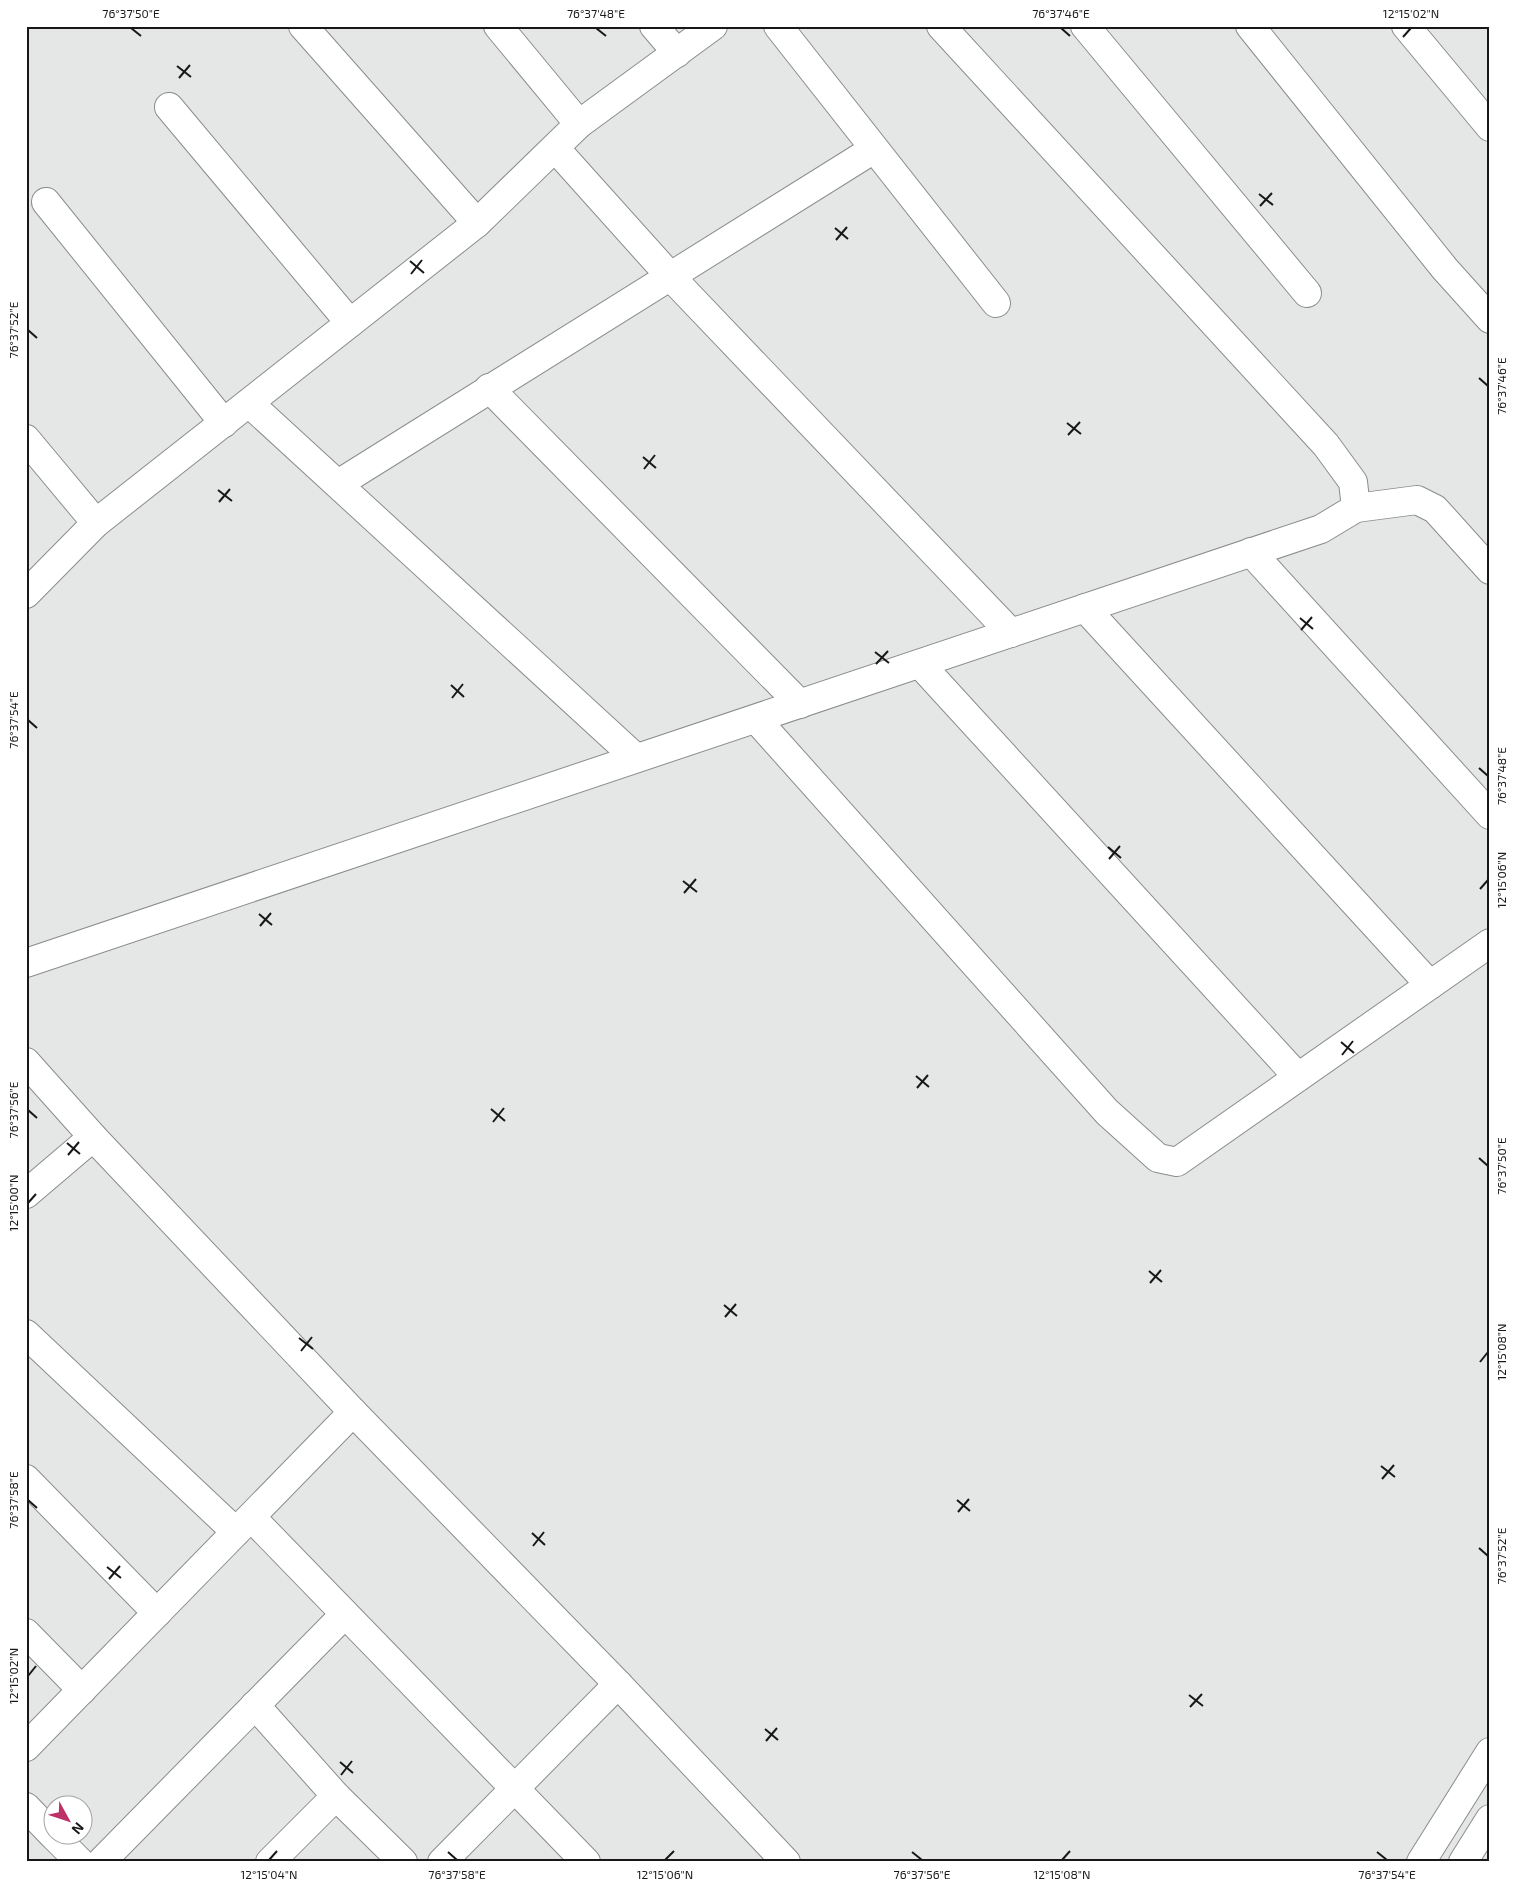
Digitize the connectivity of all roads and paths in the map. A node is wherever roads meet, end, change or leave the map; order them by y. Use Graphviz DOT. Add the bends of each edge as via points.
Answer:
graph roads {
  1 [pos="303,26"];
  2 [pos="498,26"];
  3 [pos="654,26"];
  4 [pos="713,26"];
  5 [pos="778,26"];
  6 [pos="941,26"];
  7 [pos="1086,26"];
  8 [pos="1250,26"];
  9 [pos="1406,26"];
  10 [pos="677,53"];
  11 [pos="169,107"];
  12 [pos="579,124"];
  13 [pos="1490,127"];
  14 [pos="555,148"];
  15 [pos="874,148"];
  16 [pos="46,202"];
  17 [pos="477,223"];
  18 [pos="669,276"];
  19 [pos="1307,293"];
  20 [pos="996,303"];
  21 [pos="1490,319"];
  22 [pos="350,323"];
  23 [pos="489,388"];
  24 [pos="249,402"];
  25 [pos="224,423"];
  26 [pos="26,439"];
  27 [pos="338,484"];
  28 [pos="1356,508"];
  29 [pos="96,524"];
  30 [pos="1251,552"];
  31 [pos="1490,570"];
  32 [pos="26,594"];
  33 [pos="1085,608"];
  34 [pos="1011,633"];
  35 [pos="920,664"];
  36 [pos="800,704"];
  37 [pos="756,718"];
  38 [pos="636,758"];
  39 [pos="1490,815"];
  40 [pos="1490,942"];
  41 [pos="26,963"];
  42 [pos="1430,985"];
  43 [pos="26,1062"];
  44 [pos="1298,1077"];
  45 [pos="93,1137"];
  46 [pos="26,1194"];
  47 [pos="26,1334"];
  48 [pos="353,1412"];
  49 [pos="26,1479"];
  50 [pos="244,1525"];
  51 [pos="157,1613"];
  52 [pos="345,1614"];
  53 [pos="26,1633"];
  54 [pos="618,1684"];
  55 [pos="82,1690"];
  56 [pos="255,1705"];
  57 [pos="26,1747"];
  58 [pos="1490,1752"];
  59 [pos="514,1788"];
  60 [pos="336,1796"];
  61 [pos="26,1807"];
  62 [pos="1490,1819"];
  63 [pos="42,1824"];
  64 [pos="64,1846"];
  65 [pos="80,1862"];
  66 [pos="101,1862"];
  67 [pos="270,1862"];
  68 [pos="403,1862"];
  69 [pos="442,1862"];
  70 [pos="586,1862"];
  71 [pos="786,1862"];
  72 [pos="1422,1862"];
  73 [pos="1463,1862"];
  1 -- 17 [label="main road"];
  2 -- 12 [label="main road"];
  3 -- 10 [label="main road"];
  4 -- 10 [label="main road"];
  5 -- 15 [label="main road"];
  6 -- 28 [label="main road" via="1326,445 1353,482"];
  7 -- 19 [label="main road"];
  8 -- 21 [label="main road" via="1445,269"];
  9 -- 13 [label="main road"];
  10 -- 12 [label="main road"];
  11 -- 22 [label="main road"];
  12 -- 14 [label="main road"];
  14 -- 17 [label="main road"];
  14 -- 18 [label="main road"];
  15 -- 18 [label="main road"];
  15 -- 20 [label="main road"];
  16 -- 25 [label="main road"];
  17 -- 22 [label="main road"];
  18 -- 23 [label="main road"];
  18 -- 34 [label="main road"];
  22 -- 24 [label="main road"];
  23 -- 27 [label="main road"];
  23 -- 36 [label="main road"];
  24 -- 25 [label="main road"];
  24 -- 27 [label="main road"];
  25 -- 29 [label="main road"];
  26 -- 29 [label="main road"];
  27 -- 38 [label="main road"];
  28 -- 30 [label="main road" via="1321,529"];
  28 -- 31 [label="main road" via="1416,500 1435,509"];
  29 -- 32 [label="main road"];
  30 -- 33 [label="main road"];
  30 -- 39 [label="main road"];
  33 -- 34 [label="main road"];
  33 -- 42 [label="main road"];
  34 -- 35 [label="main road"];
  35 -- 36 [label="main road"];
  35 -- 44 [label="main road"];
  36 -- 37 [label="main road"];
  37 -- 38 [label="main road"];
  37 -- 44 [label="main road" via="1108,1112 1158,1158 1177,1162"];
  38 -- 41 [label="main road"];
  40 -- 42 [label="main road"];
  42 -- 44 [label="main road"];
  43 -- 45 [label="main road"];
  45 -- 46 [label="main road"];
  45 -- 48 [label="main road"];
  47 -- 50 [label="main road"];
  48 -- 50 [label="main road"];
  48 -- 54 [label="main road"];
  49 -- 51 [label="main road"];
  50 -- 51 [label="main road"];
  50 -- 52 [label="main road"];
  51 -- 55 [label="main road"];
  52 -- 56 [label="main road"];
  52 -- 59 [label="main road"];
  53 -- 55 [label="main road"];
  54 -- 59 [label="main road"];
  54 -- 71 [label="main road"];
  55 -- 57 [label="main road"];
  56 -- 60 [label="main road"];
  56 -- 66 [label="main road"];
  58 -- 72 [label="main road"];
  59 -- 69 [label="main road"];
  59 -- 70 [label="main road"];
  60 -- 67 [label="main road"];
  60 -- 68 [label="main road"];
  61 -- 63 [label="main road"];
  62 -- 73 [label="main road"];
  64 -- 65 [label="main road"];
}
